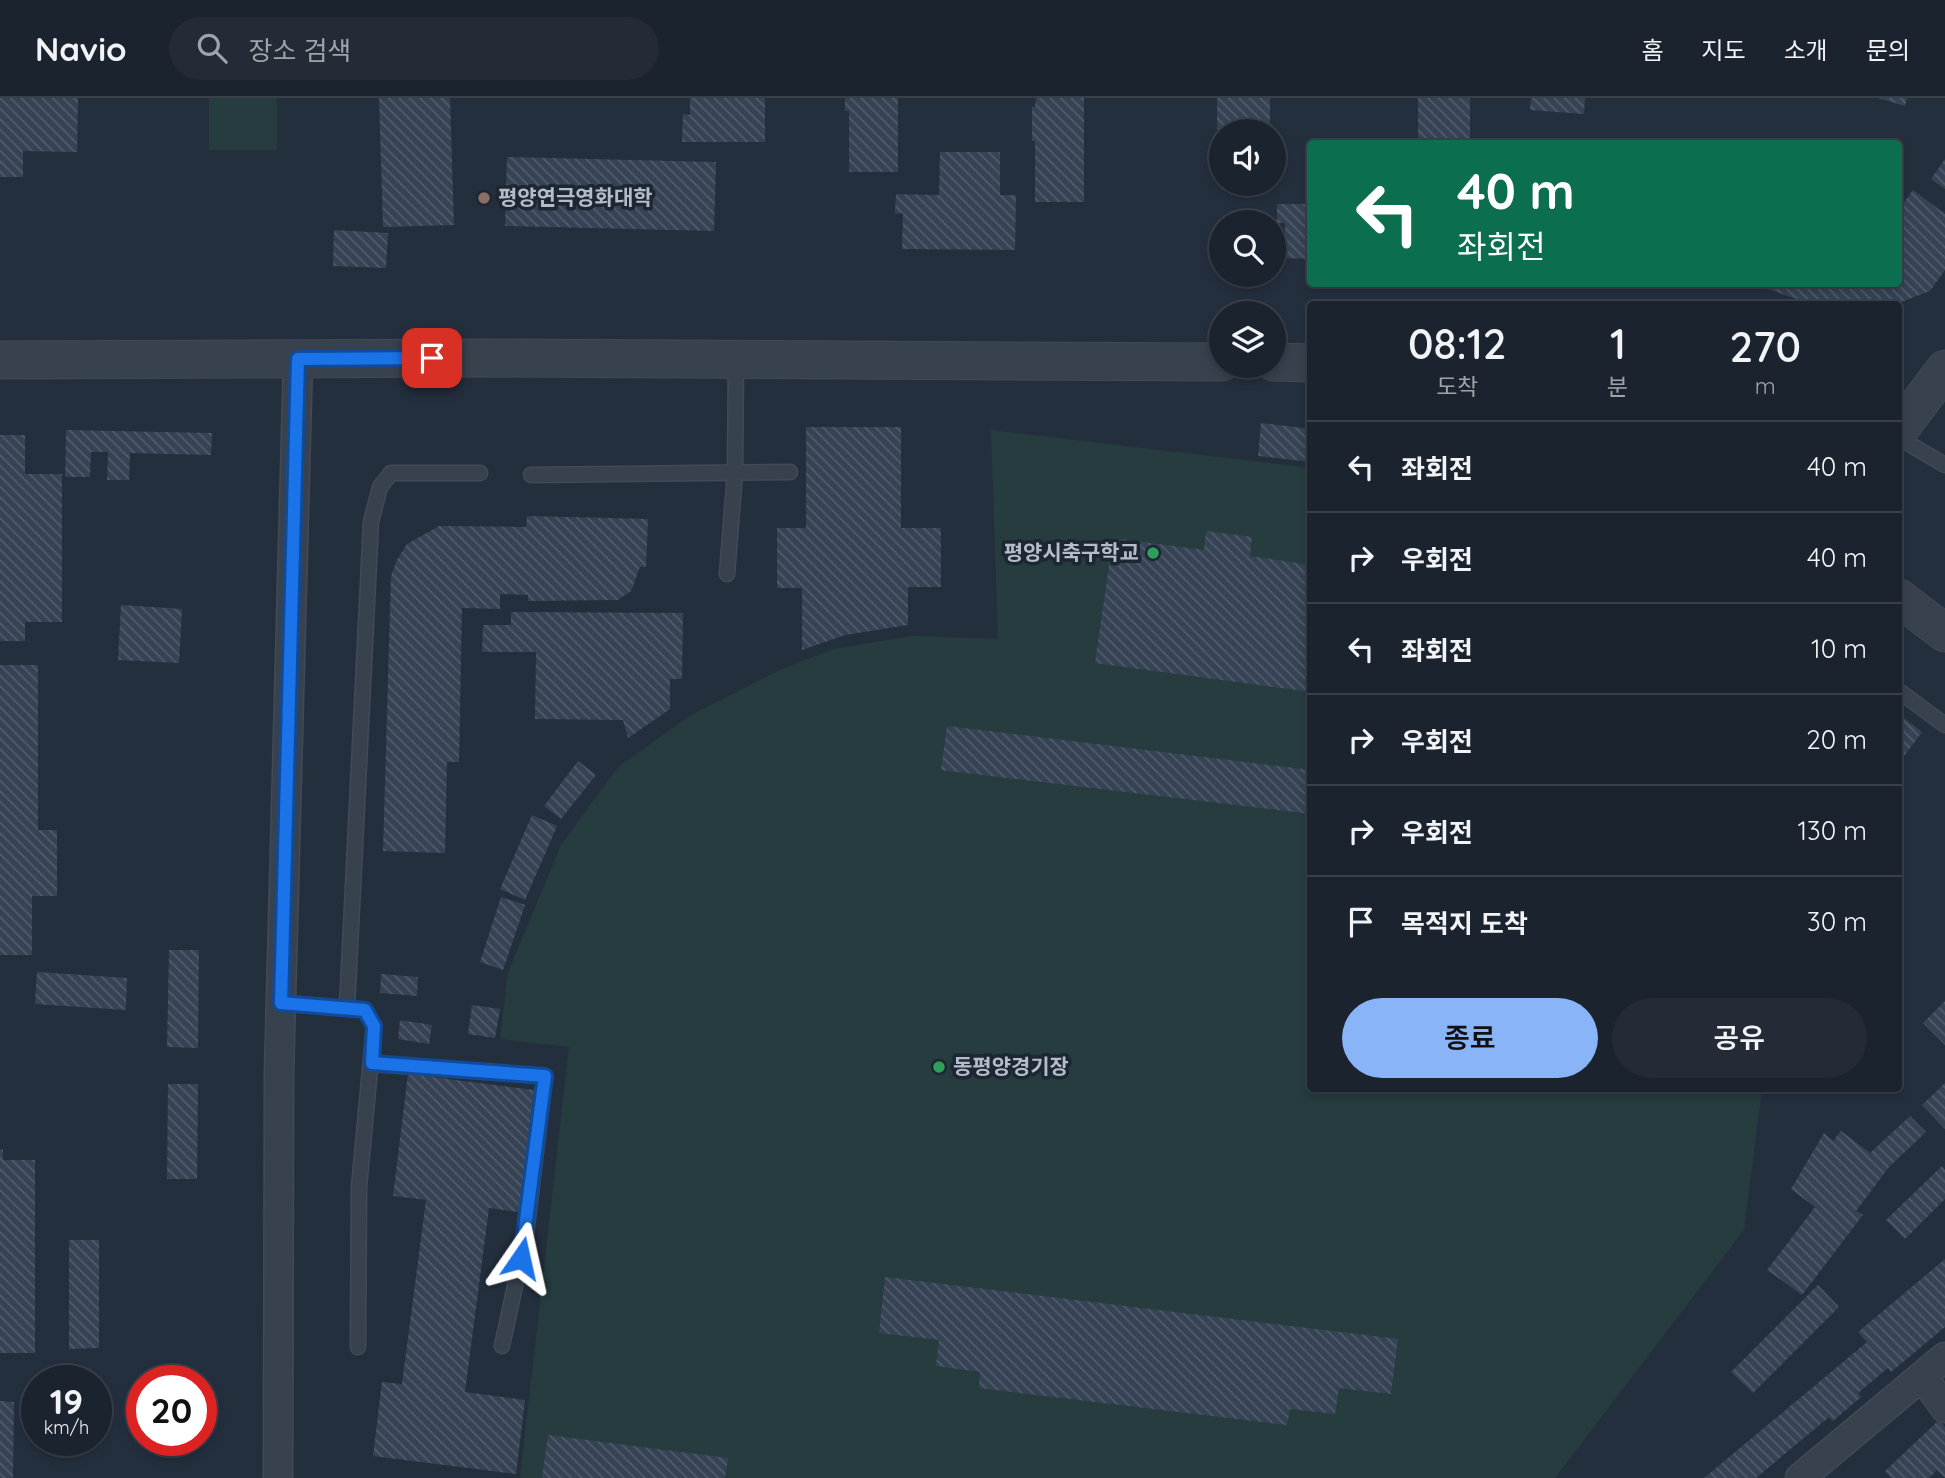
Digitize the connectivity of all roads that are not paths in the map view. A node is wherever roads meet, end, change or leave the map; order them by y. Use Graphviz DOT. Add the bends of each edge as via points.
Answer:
graph roads {
  1 [pos="298,359"];
  2 [pos="0,360"];
  3 [pos="736,361"];
  4 [pos="1209,362"];
  5 [pos="1286,362"];
  6 [pos="1307,363"];
  7 [pos="1945,369"];
  8 [pos="1902,426"];
  9 [pos="1902,440"];
  10 [pos="1945,465"];
  11 [pos="790,472"];
  12 [pos="480,473"];
  13 [pos="735,473"];
  14 [pos="531,475"];
  15 [pos="727,574"];
  16 [pos="1902,600"];
  17 [pos="1945,634"];
  18 [pos="1902,693"];
  19 [pos="1945,725"];
  20 [pos="281,1003"];
  21 [pos="346,1008"];
  22 [pos="372,1063"];
  23 [pos="502,1346"];
  24 [pos="358,1347"];
  25 [pos="1945,1357"];
  26 [pos="1922,1376"];
  27 [pos="1945,1408"];
  28 [pos="281,1478"];
  29 [pos="1800,1478"];
  1 -- 2 [label="street"];
  1 -- 3 [label="street"];
  1 -- 20 [label="street"];
  3 -- 4 [label="street"];
  3 -- 13 [label="lane"];
  5 -- 6 [label="street"];
  7 -- 8 [label="street"];
  9 -- 10 [label="lane"];
  11 -- 13 [label="lane"];
  12 -- 21 [label="lane" via="391,473 380,487 371,522"];
  13 -- 14 [label="lane"];
  13 -- 15 [label="lane"];
  16 -- 17 [label="street"];
  18 -- 19 [label="lane"];
  20 -- 21 [label="lane"];
  20 -- 28 [label="street"];
  21 -- 22 [label="lane" via="365,1010 374,1026"];
  22 -- 23 [label="lane" via="545,1076 526,1235"];
  22 -- 24 [label="lane" via="359,1187"];
  25 -- 26 [label="street"];
  26 -- 27 [label="street"];
  26 -- 29 [label="street"];
}
